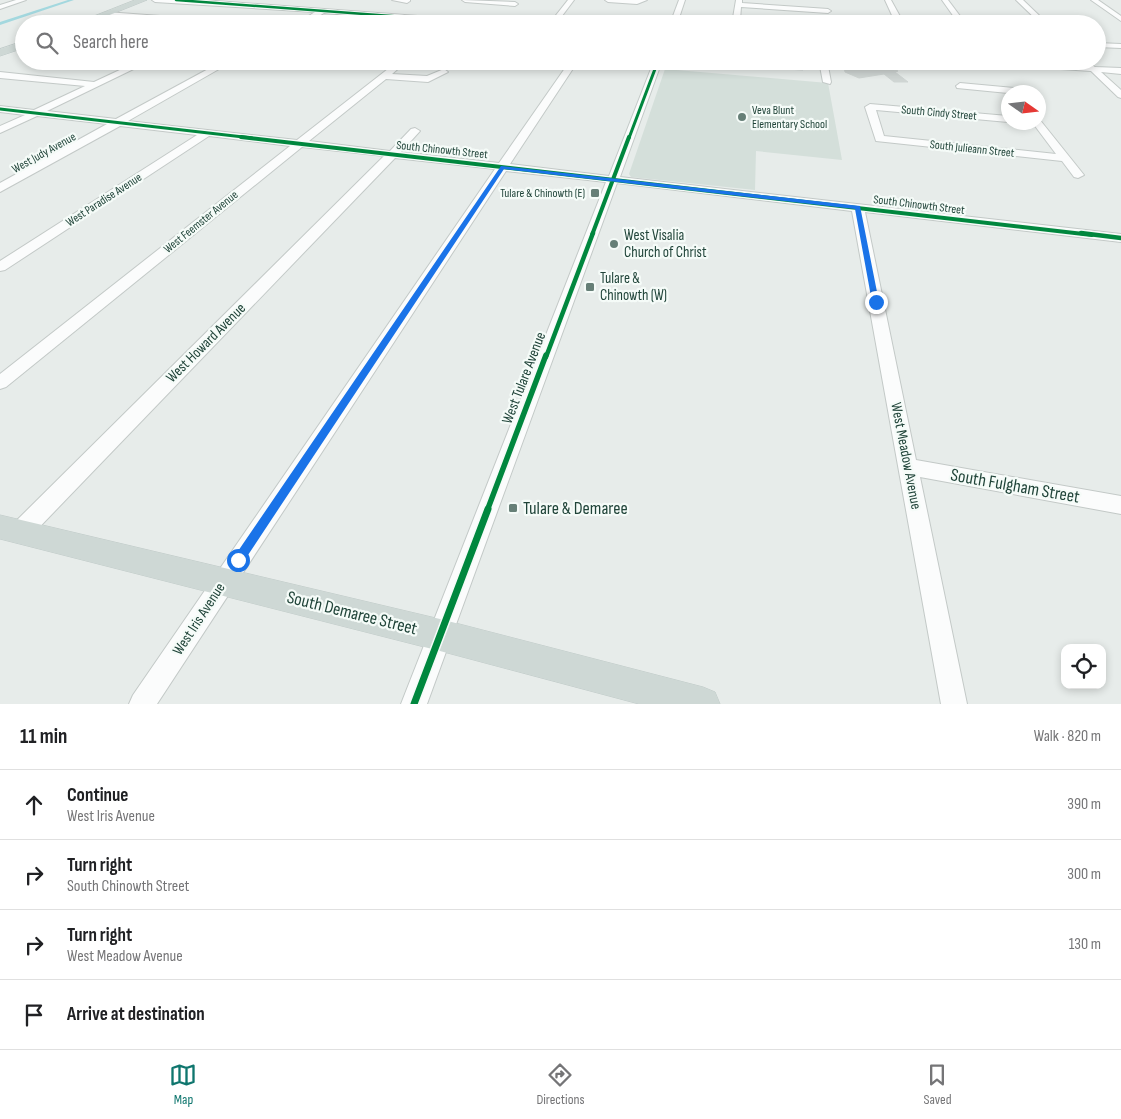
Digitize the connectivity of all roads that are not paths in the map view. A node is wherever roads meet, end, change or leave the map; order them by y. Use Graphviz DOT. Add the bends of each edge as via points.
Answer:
graph roads {
  1 [pos="23,0"];
  2 [pos="143,0"];
  3 [pos="155,0"];
  4 [pos="176,0"];
  5 [pos="395,0"];
  6 [pos="466,0"];
  7 [pos="571,0"];
  8 [pos="608,0"];
  9 [pos="682,0"];
  10 [pos="888,0"];
  11 [pos="945,0"];
  12 [pos="1019,0"];
  13 [pos="1094,0"];
  14 [pos="407,1"];
  15 [pos="642,1"];
  16 [pos="517,2"];
  17 [pos="739,2"];
  18 [pos="359,4"];
  19 [pos="0,7"];
  20 [pos="263,7"];
  21 [pos="458,7"];
  22 [pos="508,10"];
  23 [pos="828,11"];
  24 [pos="322,12"];
  25 [pos="249,13"];
  26 [pos="344,13"];
  27 [pos="106,14"];
  28 [pos="122,15"];
  29 [pos="316,15"];
  30 [pos="368,15"];
  31 [pos="559,15"];
  32 [pos="676,15"];
  33 [pos="737,15"];
  34 [pos="896,15"];
  35 [pos="957,15"];
  36 [pos="1035,15"];
  37 [pos="1121,19"];
  38 [pos="1106,45"];
  39 [pos="1121,46"];
  40 [pos="15,47"];
  41 [pos="0,53"];
  42 [pos="129,70"];
  43 [pos="213,70"];
  44 [pos="392,70"];
  45 [pos="568,70"];
  46 [pos="655,70"];
  47 [pos="825,70"];
  48 [pos="1094,70"];
  49 [pos="1106,70"];
  50 [pos="1121,71"];
  51 [pos="444,72"];
  52 [pos="0,75"];
  53 [pos="384,76"];
  54 [pos="827,82"];
  55 [pos="96,85"];
  56 [pos="960,86"];
  57 [pos="1001,88"];
  58 [pos="1121,96"];
  59 [pos="0,109"];
  60 [pos="37,113"];
  61 [pos="1001,118"];
  62 [pos="119,122"];
  63 [pos="0,130"];
  64 [pos="1043,130"];
  65 [pos="415,131"];
  66 [pos="208,133"];
  67 [pos="880,140"];
  68 [pos="300,143"];
  69 [pos="392,154"];
  70 [pos="1064,158"];
  71 [pos="503,167"];
  72 [pos="1078,176"];
  73 [pos="613,179"];
  74 [pos="0,188"];
  75 [pos="858,208"];
  76 [pos="1121,238"];
  77 [pos="0,267"];
  78 [pos="0,383"];
  79 [pos="909,467"];
  80 [pos="1121,505"];
  81 [pos="10,530"];
  82 [pos="224,581"];
  83 [pos="440,635"];
  84 [pos="636,695"];
  85 [pos="142,704"];
  86 [pos="414,704"];
  87 [pos="703,704"];
  88 [pos="954,704"];
  1 -- 19 [label="street"];
  2 -- 27 [label="main road"];
  3 -- 20 [label="street"];
  4 -- 20 [label="street"];
  5 -- 14 [label="street"];
  6 -- 16 [label="street"];
  6 -- 21 [label="street"];
  7 -- 31 [label="street"];
  8 -- 15 [label="street"];
  9 -- 32 [label="street"];
  10 -- 34 [label="street"];
  11 -- 35 [label="street"];
  12 -- 36 [label="street"];
  13 -- 37 [label="street"];
  16 -- 22 [label="street"];
  17 -- 23 [label="street"];
  17 -- 33 [label="street"];
  18 -- 26 [label="street"];
  20 -- 24 [label="street"];
  20 -- 25 [label="street"];
  24 -- 26 [label="street"];
  24 -- 29 [label="street"];
  26 -- 30 [label="street"];
  27 -- 28 [label="street"];
  38 -- 39 [label="street"];
  40 -- 41 [label="main road"];
  42 -- 55 [label="street"];
  43 -- 62 [label="street, West Judy Avenue"];
  44 -- 53 [label="street, West Feemster Avenue"];
  45 -- 71 [label="street, West Iris Avenue"];
  46 -- 73 [label="street, West Tulare Avenue"];
  47 -- 54 [label="street"];
  48 -- 58 [label="street"];
  49 -- 50 [label="street"];
  51 -- 53 [label="street" via="422,79"];
  52 -- 55 [label="street"];
  53 -- 68 [label="street, West Feemster Avenue"];
  55 -- 60 [label="street"];
  56 -- 57 [label="street"];
  59 -- 60 [label="street, South Chinowth Street"];
  60 -- 62 [label="street, South Chinowth Street"];
  60 -- 63 [label="street"];
  61 -- 67 [label="street, South Cindy Street" via="870,107"];
  62 -- 66 [label="street, South Chinowth Street"];
  62 -- 74 [label="street, West Judy Avenue"];
  64 -- 70 [label="street"];
  65 -- 69 [label="street, West Howard Avenue"];
  66 -- 68 [label="street, South Chinowth Street"];
  66 -- 77 [label="street, West Paradise Avenue"];
  67 -- 70 [label="street, South Julieann Street"];
  68 -- 69 [label="street, South Chinowth Street"];
  68 -- 78 [label="street, West Feemster Avenue"];
  69 -- 71 [label="street, South Chinowth Street"];
  69 -- 81 [label="street, West Howard Avenue"];
  70 -- 72 [label="street"];
  71 -- 73 [label="street, South Chinowth Street"];
  71 -- 82 [label="street, West Iris Avenue"];
  73 -- 75 [label="street, South Chinowth Street"];
  73 -- 83 [label="street, West Tulare Avenue"];
  75 -- 76 [label="street, South Chinowth Street"];
  75 -- 79 [label="street, West Meadow Avenue"];
  79 -- 80 [label="street, South Fulgham Street"];
  79 -- 88 [label="street, West Meadow Avenue"];
  81 -- 82 [label="main road, South Demaree Street"];
  82 -- 83 [label="main road, South Demaree Street"];
  82 -- 85 [label="street, West Iris Avenue"];
  83 -- 84 [label="main road, South Demaree Street"];
  83 -- 86 [label="street, West Tulare Avenue"];
  84 -- 87 [label="main road, South Demaree Street"];
}
